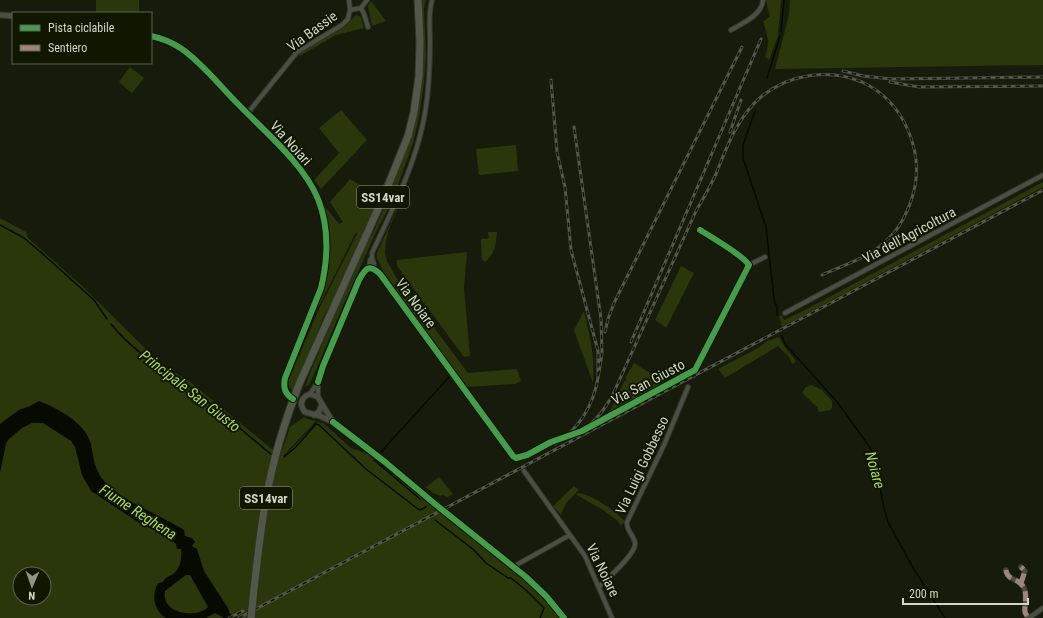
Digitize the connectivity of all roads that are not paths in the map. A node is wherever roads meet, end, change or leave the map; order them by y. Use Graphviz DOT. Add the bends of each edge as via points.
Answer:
graph roads {
  1 [pos="349,0"];
  2 [pos="367,0"];
  3 [pos="418,0"];
  4 [pos="432,0"];
  5 [pos="763,0"];
  6 [pos="361,8"];
  7 [pos="350,10"];
  8 [pos="0,15"];
  9 [pos="12,16"];
  10 [pos="368,27"];
  11 [pos="731,30"];
  12 [pos="152,36"];
  13 [pos="247,114"];
  14 [pos="1043,175"];
  15 [pos="700,230"];
  16 [pos="765,257"];
  17 [pos="749,265"];
  18 [pos="372,269"];
  19 [pos="785,313"];
  20 [pos="318,382"];
  21 [pos="688,387"];
  22 [pos="310,394"];
  23 [pos="304,397"];
  24 [pos="318,397"];
  25 [pos="293,399"];
  26 [pos="322,404"];
  27 [pos="301,405"];
  28 [pos="314,414"];
  29 [pos="334,422"];
  30 [pos="515,457"];
  31 [pos="524,471"];
  32 [pos="435,504"];
  33 [pos="446,513"];
  34 [pos="570,535"];
  35 [pos="514,567"];
  36 [pos="1021,567"];
  37 [pos="1006,570"];
  38 [pos="1021,584"];
  39 [pos="599,587"];
  40 [pos="1043,608"];
  41 [pos="251,618"];
  42 [pos="564,618"];
  43 [pos="612,618"];
  44 [pos="1029,618"];
  1 -- 7 [label="street, Via Bassie"];
  2 -- 6 [label="street"];
  3 -- 41 [label="highway, SS14var, bridge" via="419,76 408,136 383,198 300,382 281,434 270,476 260,535"];
  4 -- 18 [label="street" via="430,71 425,114 408,172 372,253"];
  5 -- 11 [label="street" via="760,10"];
  6 -- 7 [label="street"];
  6 -- 10 [label="street"];
  7 -- 13 [label="street, Via Bassie" via="348,19 342,25 297,52"];
  8 -- 9 [label="street"];
  12 -- 13 [label="street, Via Noiari" via="170,42 185,51"];
  13 -- 25 [label="street, Via Noiari" via="281,147 310,182 319,201 326,230 326,261 321,288 284,383 285,391"];
  14 -- 19 [label="street, Via dell'Agricoltura"];
  15 -- 17 [label="street"];
  16 -- 17 [label="street"];
  17 -- 30 [label="street, Via San Giusto" via="695,370 582,431 551,442 526,455"];
  18 -- 20 [label="street" via="364,272 359,280"];
  18 -- 30 [label="street, Via Noiare" via="380,274"];
  20 -- 22 [label="street"];
  20 -- 24 [label="street"];
  21 -- 39 [label="street, Via Luigi Gobbesso" via="664,445 627,522 635,541 634,549"];
  22 -- 23 [label="street"];
  22 -- 24 [label="street"];
  23 -- 25 [label="street"];
  23 -- 27 [label="street"];
  24 -- 26 [label="street"];
  25 -- 27 [label="street"];
  26 -- 28 [label="street" via="319,412"];
  26 -- 29 [label="street"];
  27 -- 28 [label="street" via="305,412"];
  28 -- 29 [label="street"];
  29 -- 32 [label="street"];
  31 -- 34 [label="street, Via Noiare"];
  33 -- 35 [label="street"];
  34 -- 35 [label="street, Via Noiare"];
  34 -- 39 [label="street, Via Noiare" via="585,556"];
  35 -- 42 [label="street" via="540,590"];
  36 -- 38 [label="street" via="1025,571"];
  37 -- 38 [label="street" via="1010,578"];
  38 -- 44 [label="street" via="1025,594 1025,613"];
  39 -- 43 [label="street, Via Noiare"];
  40 -- 44 [label="street"];
}
